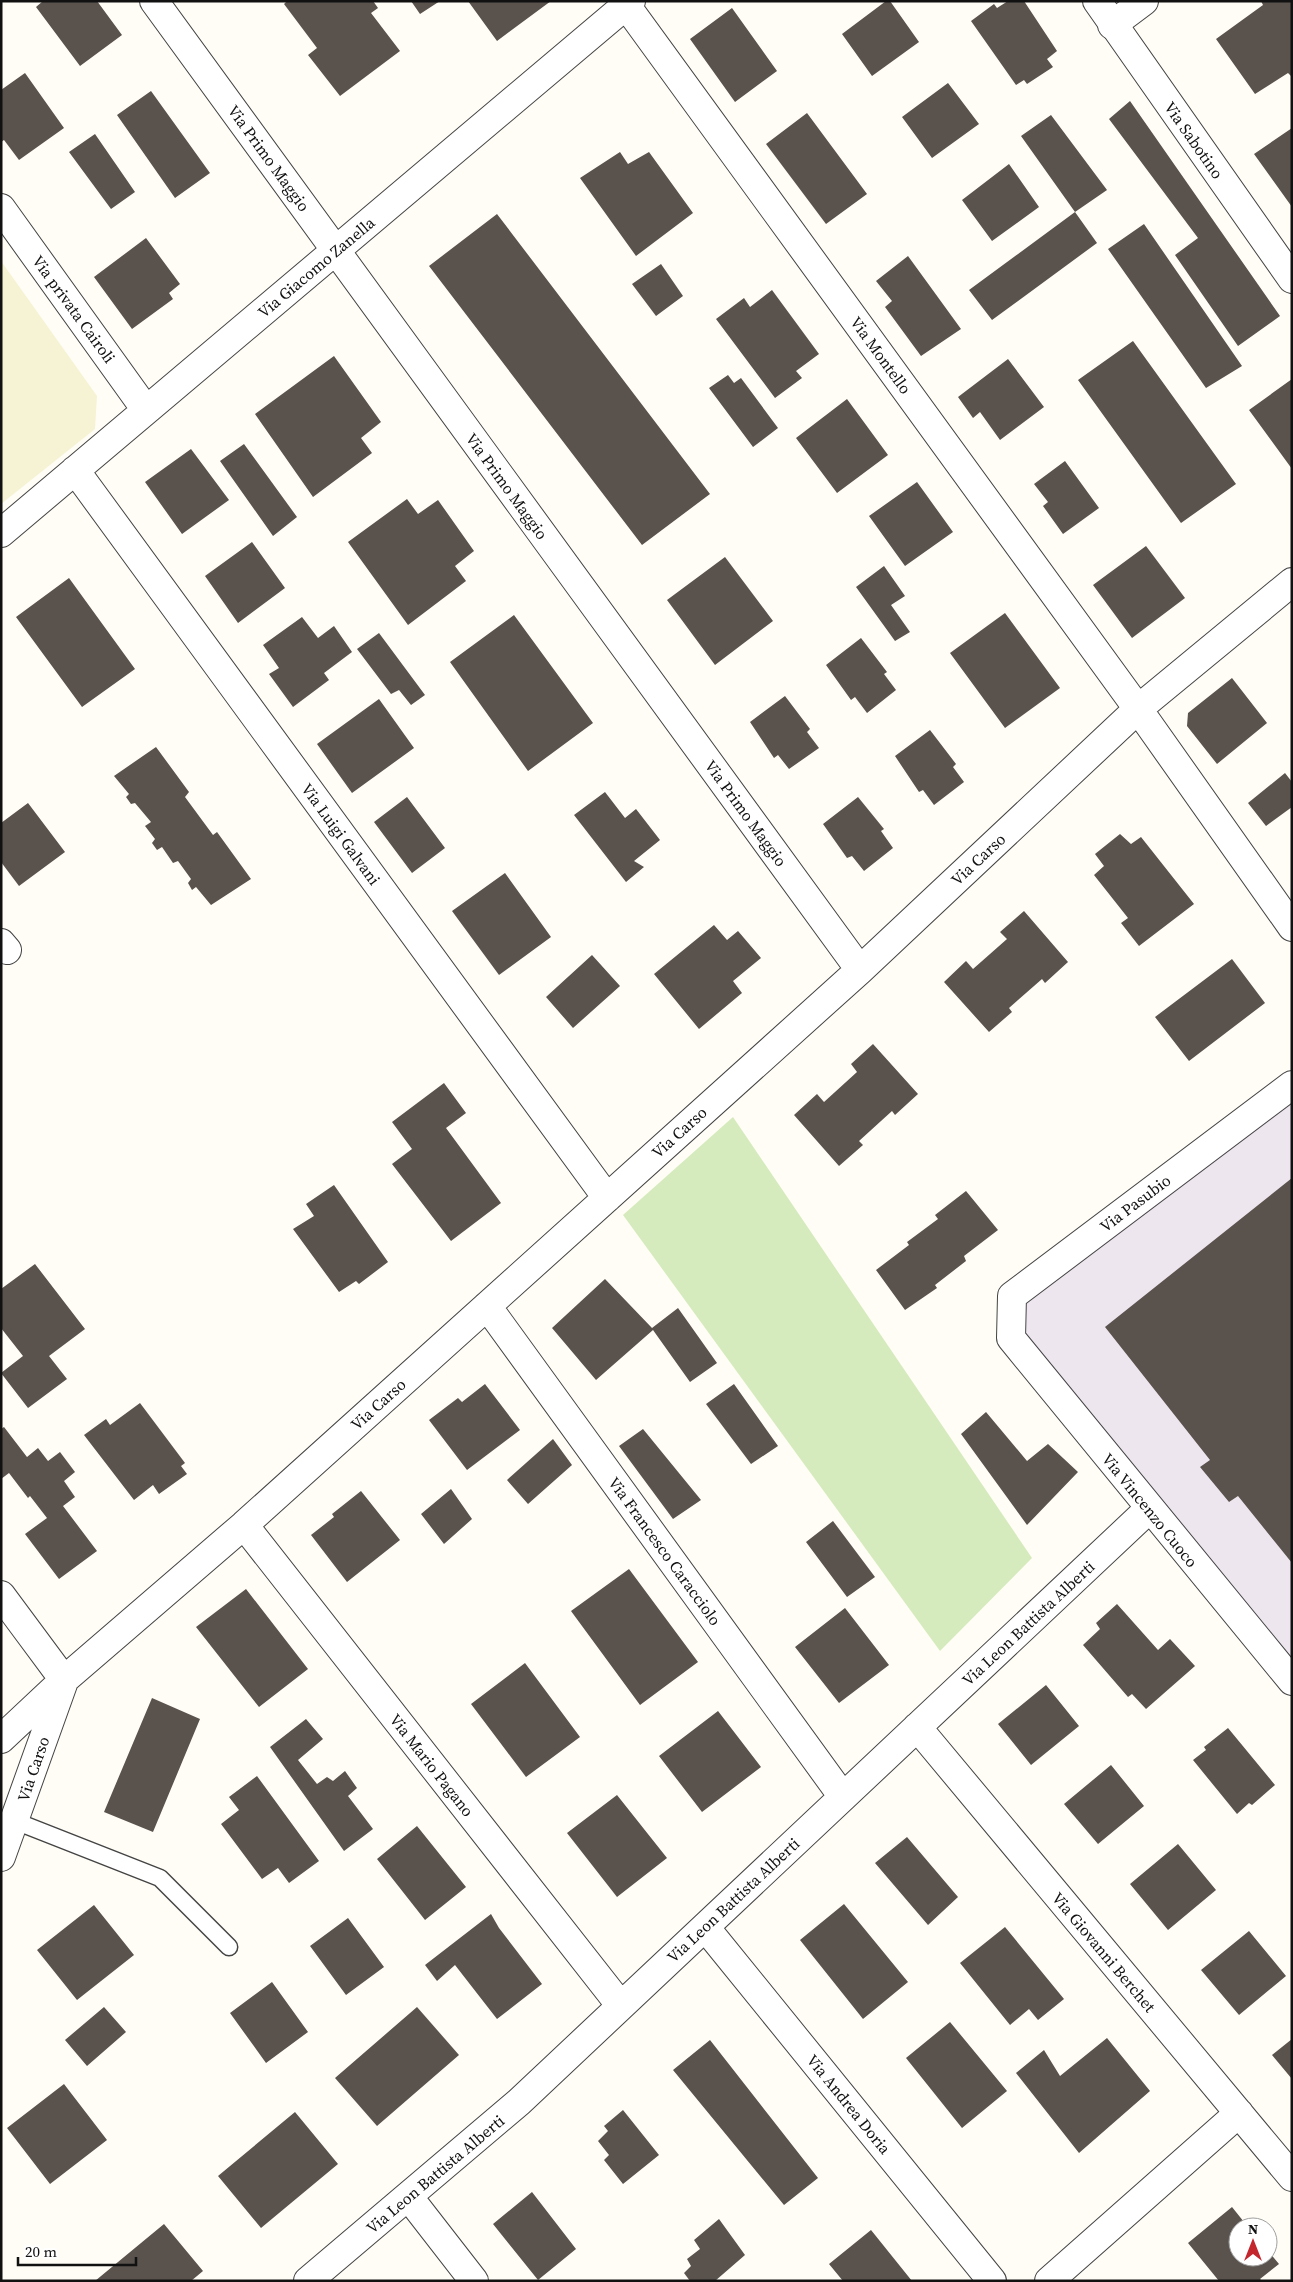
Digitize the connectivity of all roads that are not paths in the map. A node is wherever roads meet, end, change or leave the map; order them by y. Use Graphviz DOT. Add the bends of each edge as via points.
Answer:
graph roads {
  1 [pos="154,1"];
  2 [pos="1097,1"];
  3 [pos="1144,1"];
  4 [pos="627,3"];
  5 [pos="1112,25"];
  6 [pos="1,208"];
  7 [pos="336,250"];
  8 [pos="1292,279"];
  9 [pos="146,410"];
  10 [pos="75,470"];
  11 [pos="1,533"];
  12 [pos="1292,582"];
  13 [pos="1138,709"];
  14 [pos="1292,927"];
  15 [pos="860,970"];
  16 [pos="1292,1085"];
  17 [pos="607,1198"];
  18 [pos="487,1306"];
  19 [pos="1010,1338"];
  20 [pos="1148,1509"];
  21 [pos="244,1525"];
  22 [pos="1,1594"];
  23 [pos="64,1680"];
  24 [pos="1292,1681"];
  25 [pos="917,1727"];
  26 [pos="1,1739"];
  27 [pos="843,1797"];
  28 [pos="15,1821"];
  29 [pos="1,1857"];
  30 [pos="705,1927"];
  31 [pos="229,1947"];
  32 [pos="621,2006"];
  33 [pos="1239,2113"];
  34 [pos="1292,2177"];
  35 [pos="408,2196"];
  36 [pos="308,2281"];
  37 [pos="474,2281"];
  38 [pos="992,2281"];
  39 [pos="1049,2281"];
  1 -- 7 [label="street, Via Primo Maggio"];
  2 -- 5 [label="street, Via Sabotino"];
  3 -- 5 [label="street"];
  4 -- 7 [label="street, Via Giacomo Zanella"];
  4 -- 13 [label="street, Via Montello"];
  5 -- 8 [label="street, Via Sabotino"];
  6 -- 9 [label="street, Via privata Cairoli"];
  7 -- 9 [label="street, Via Giacomo Zanella"];
  7 -- 15 [label="street, Via Primo Maggio"];
  9 -- 10 [label="street, Via Giacomo Zanella"];
  10 -- 11 [label="street, Via Giacomo Zanella"];
  10 -- 17 [label="street, Via Luigi Galvani"];
  12 -- 13 [label="street, Via Carso"];
  13 -- 14 [label="street, Via Montello"];
  13 -- 15 [label="street, Via Carso"];
  15 -- 17 [label="street, Via Carso"];
  16 -- 19 [label="street, Via Pasubio" via="1012,1296"];
  17 -- 18 [label="street, Via Carso"];
  18 -- 21 [label="street, Via Carso"];
  18 -- 27 [label="street, Via Francesco Caracciolo"];
  19 -- 20 [label="street, Via Vincenzo Cuoco"];
  20 -- 24 [label="street, Via Vincenzo Cuoco"];
  20 -- 25 [label="street, Via Leon Battista Alberti"];
  21 -- 23 [label="street, Via Carso"];
  21 -- 32 [label="street, Via Mario Pagano"];
  22 -- 23 [label="street"];
  23 -- 26 [label="street, Via Carso"];
  23 -- 28 [label="street, Via Carso"];
  25 -- 27 [label="street, Via Leon Battista Alberti"];
  25 -- 33 [label="street, Via Giovanni Berchet"];
  27 -- 30 [label="street, Via Leon Battista Alberti"];
  28 -- 29 [label="street, Via Carso"];
  28 -- 31 [label="lane" via="160,1878"];
  30 -- 32 [label="street, Via Leon Battista Alberti"];
  30 -- 38 [label="street, Via Andrea Doria"];
  32 -- 35 [label="street, Via Leon Battista Alberti" via="519,2102"];
  33 -- 34 [label="street, Via Giovanni Berchet"];
  33 -- 39 [label="street"];
  35 -- 36 [label="street, Via Leon Battista Alberti"];
  35 -- 37 [label="street"];
}
